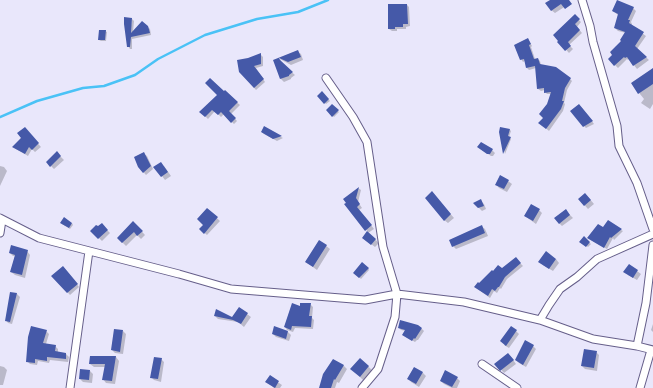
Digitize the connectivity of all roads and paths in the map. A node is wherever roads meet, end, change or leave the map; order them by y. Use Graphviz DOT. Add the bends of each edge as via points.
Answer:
graph roads {
  1 [pos="582,0"];
  2 [pos="326,78"];
  3 [pos="1,219"];
  4 [pos="653,229"];
  5 [pos="0,233"];
  6 [pos="653,234"];
  7 [pos="653,245"];
  8 [pos="89,251"];
  9 [pos="397,294"];
  10 [pos="540,320"];
  11 [pos="637,346"];
  12 [pos="652,350"];
  13 [pos="482,364"];
  14 [pos="70,388"];
  15 [pos="362,388"];
  16 [pos="517,388"];
  17 [pos="640,388"];
  1 -- 4 [label="street" via="617,126 619,146 637,183"];
  2 -- 9 [label="street" via="367,142 383,247"];
  3 -- 5 [label="street"];
  3 -- 8 [label="street" via="39,238"];
  6 -- 10 [label="street" via="597,259 560,289"];
  7 -- 11 [label="street" via="646,303"];
  8 -- 9 [label="street" via="232,289 365,300"];
  8 -- 14 [label="street"];
  9 -- 10 [label="street" via="464,302"];
  9 -- 15 [label="street" via="396,317 378,369"];
  10 -- 11 [label="street" via="593,339"];
  11 -- 12 [label="street"];
  12 -- 17 [label="street"];
  13 -- 16 [label="street"];
}
